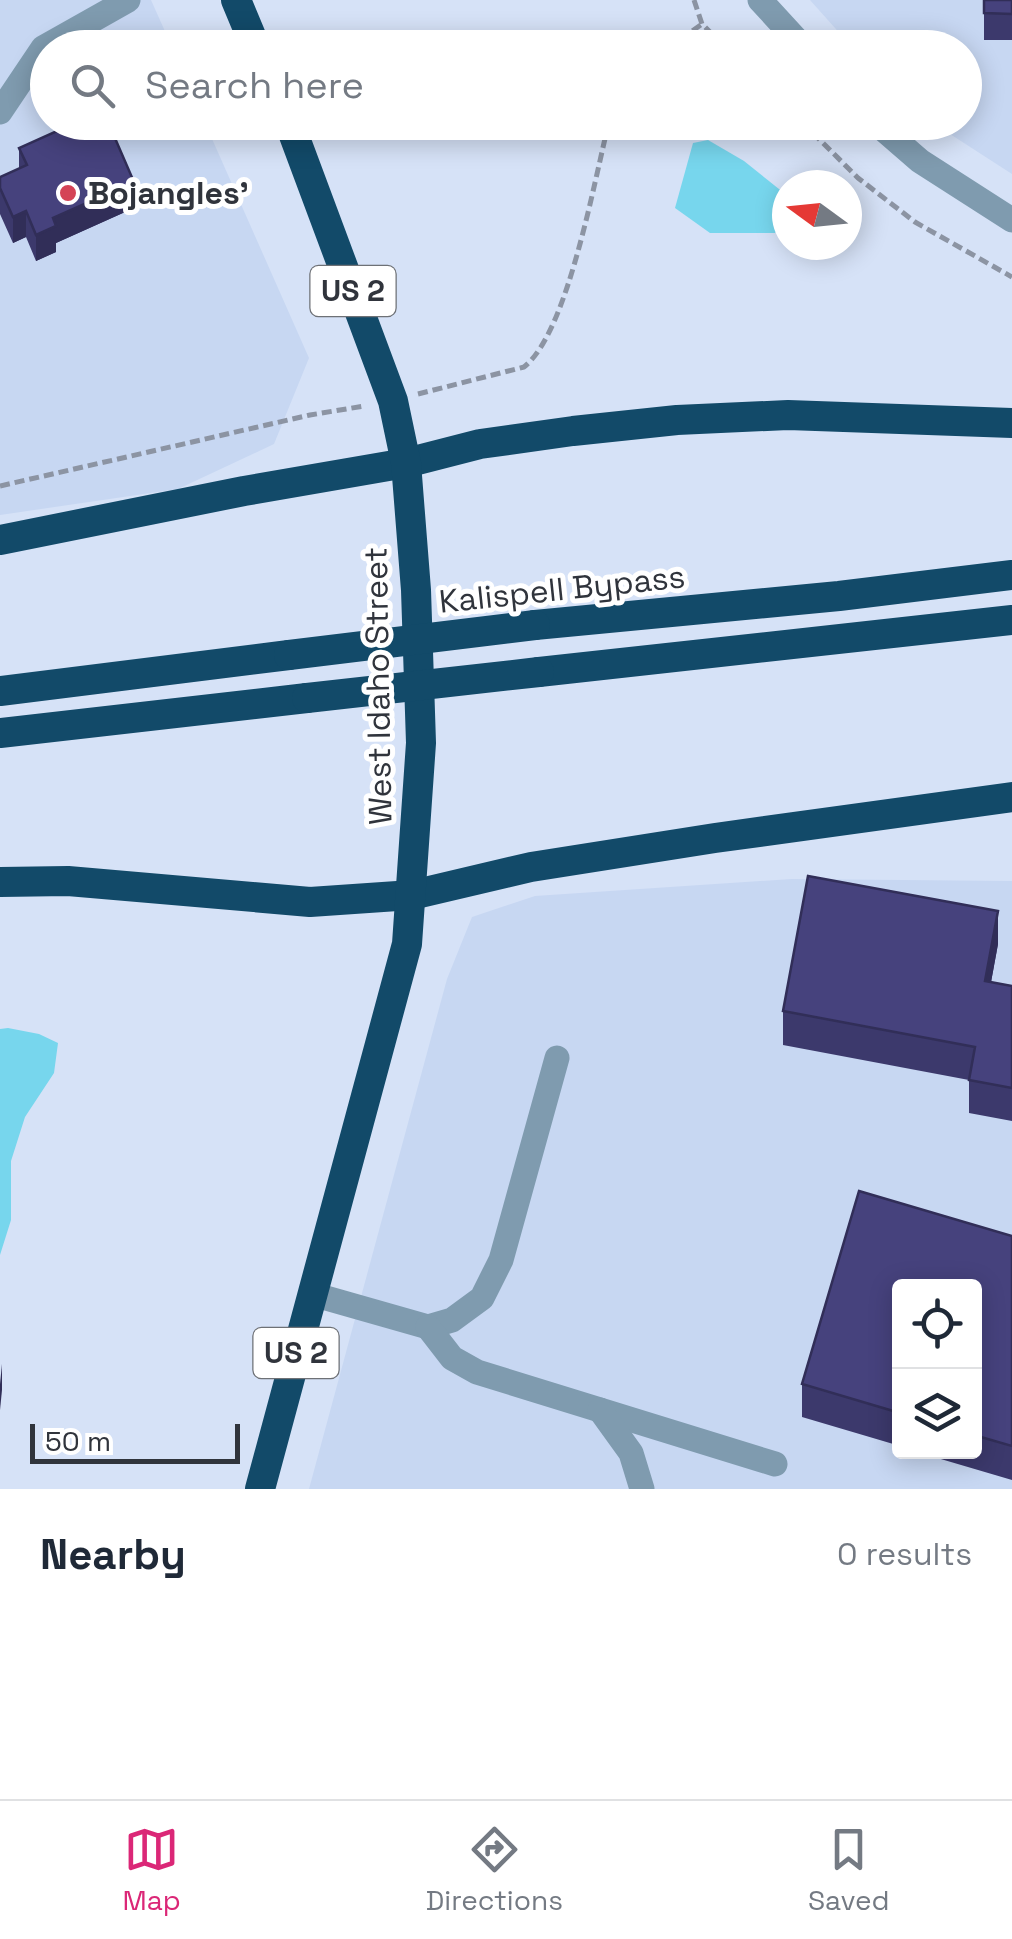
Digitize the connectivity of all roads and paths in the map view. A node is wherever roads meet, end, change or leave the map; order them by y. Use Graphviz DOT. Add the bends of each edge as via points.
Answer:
graph roads {
  1 [pos="128,0"];
  2 [pos="236,0"];
  3 [pos="694,0"];
  4 [pos="760,0"];
  5 [pos="702,24"];
  6 [pos="75,30"];
  7 [pos="248,30"];
  8 [pos="694,30"];
  9 [pos="708,30"];
  10 [pos="788,30"];
  11 [pos="30,66"];
  12 [pos="3,102"];
  13 [pos="296,140"];
  14 [pos="820,140"];
  15 [pos="895,140"];
  16 [pos="1012,220"];
  17 [pos="1012,277"];
  18 [pos="1012,424"];
  19 [pos="406,463"];
  20 [pos="0,540"];
  21 [pos="1012,575"];
  22 [pos="1012,620"];
  23 [pos="0,691"];
  24 [pos="0,733"];
  25 [pos="1012,797"];
  26 [pos="0,882"];
  27 [pos="412,895"];
  28 [pos="557,1058"];
  29 [pos="312,1294"];
  30 [pos="428,1327"];
  31 [pos="600,1410"];
  32 [pos="775,1464"];
  33 [pos="260,1489"];
  34 [pos="642,1489"];
  1 -- 6 [label="street"];
  2 -- 7 [label="highway"];
  3 -- 5 [label="path"];
  4 -- 10 [label="street"];
  5 -- 8 [label="path"];
  5 -- 9 [label="path"];
  11 -- 12 [label="street"];
  13 -- 19 [label="highway, West Idaho Street / US 2" via="393,402"];
  14 -- 17 [label="path" via="916,222"];
  15 -- 16 [label="street"];
  18 -- 19 [label="highway" via="788,414 695,419 480,444"];
  19 -- 20 [label="highway"];
  19 -- 27 [label="highway, West Idaho Street / US 2" via="421,743"];
  21 -- 23 [label="highway, Kalispell Bypass, bridge"];
  22 -- 24 [label="highway, bridge"];
  25 -- 27 [label="highway" via="550,864"];
  26 -- 27 [label="highway" via="68,881 310,902"];
  27 -- 29 [label="highway, West Idaho Street / US 2" via="407,944"];
  28 -- 30 [label="street" via="501,1260 482,1298 452,1320"];
  29 -- 30 [label="street"];
  29 -- 33 [label="highway, West Idaho Street / US 2"];
  30 -- 31 [label="street" via="452,1358 477,1372"];
  31 -- 32 [label="street"];
  31 -- 34 [label="street" via="632,1453"];
}
